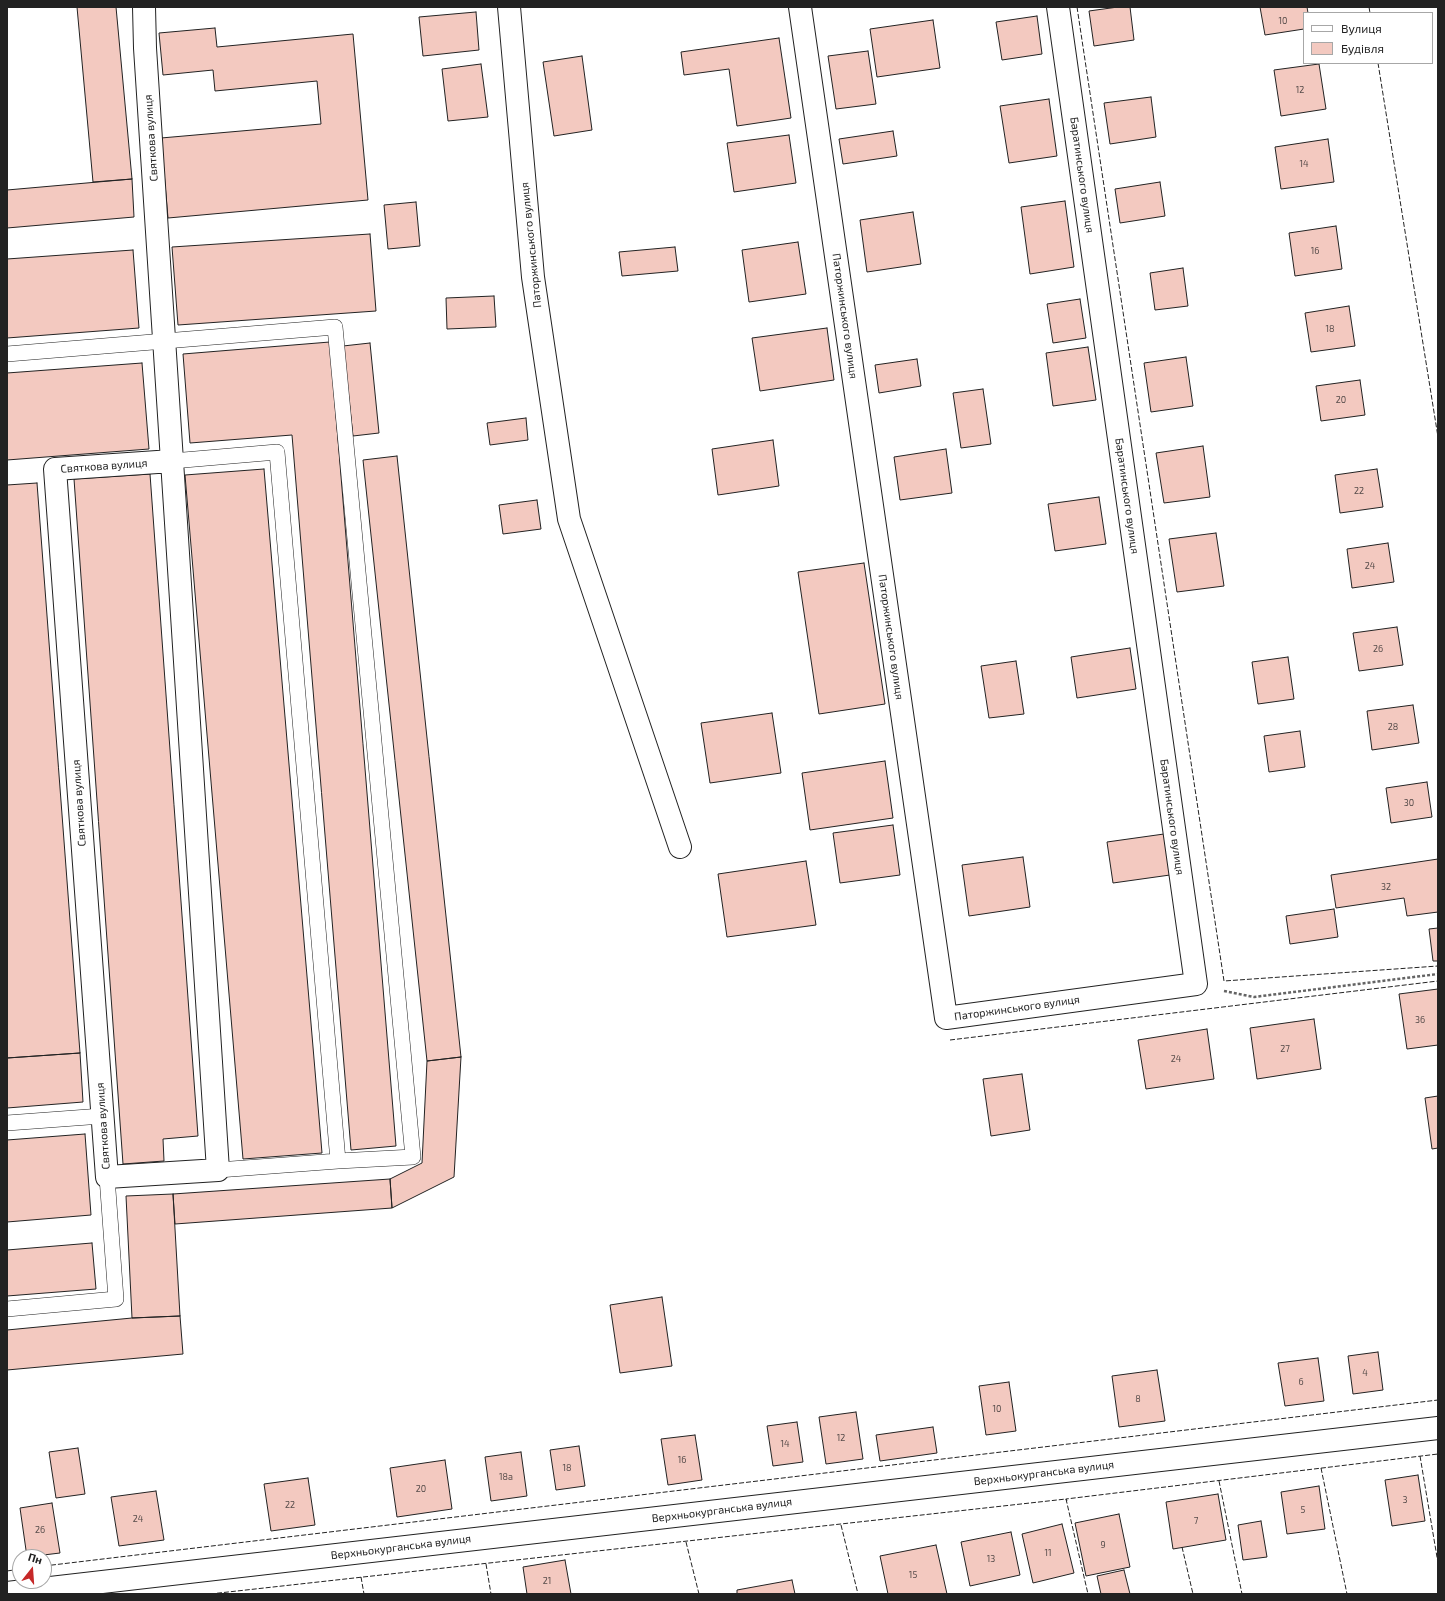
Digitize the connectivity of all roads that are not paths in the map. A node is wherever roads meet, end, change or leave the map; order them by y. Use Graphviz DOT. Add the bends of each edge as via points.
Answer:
graph roads {
  1 [pos="144,7"];
  2 [pos="509,7"];
  3 [pos="800,7"];
  4 [pos="1058,7"];
  5 [pos="164,341"];
  6 [pos="7,354"];
  7 [pos="172,461"];
  8 [pos="680,847"];
  9 [pos="1196,984"];
  10 [pos="102,1116"];
  11 [pos="7,1124"];
  12 [pos="338,1161"];
  13 [pos="218,1170"];
  14 [pos="107,1177"];
  15 [pos="7,1309"];
  16 [pos="1438,1428"];
  17 [pos="7,1593"];
  1 -- 5 [label="street, Святкова вулиця"];
  2 -- 8 [label="street, Паторжинського вулиця" via="533,277 569,519"];
  3 -- 9 [label="street, Паторжинського вулиця" via="946,1018"];
  4 -- 9 [label="street, Баратинського вулиця"];
  5 -- 6 [label="lane"];
  5 -- 7 [label="street, Святкова вулиця"];
  5 -- 12 [label="lane" via="335,327 413,1157"];
  7 -- 10 [label="street, Святкова вулиця" via="55,469"];
  7 -- 12 [label="lane" via="277,452"];
  7 -- 13 [label="street, Святкова вулиця"];
  10 -- 11 [label="lane"];
  10 -- 14 [label="street, Святкова вулиця"];
  12 -- 13 [label="lane"];
  13 -- 14 [label="street, Святкова вулиця"];
  14 -- 15 [label="lane" via="116,1299"];
  16 -- 17 [label="street, Верхньокурганська вулиця"];
}
